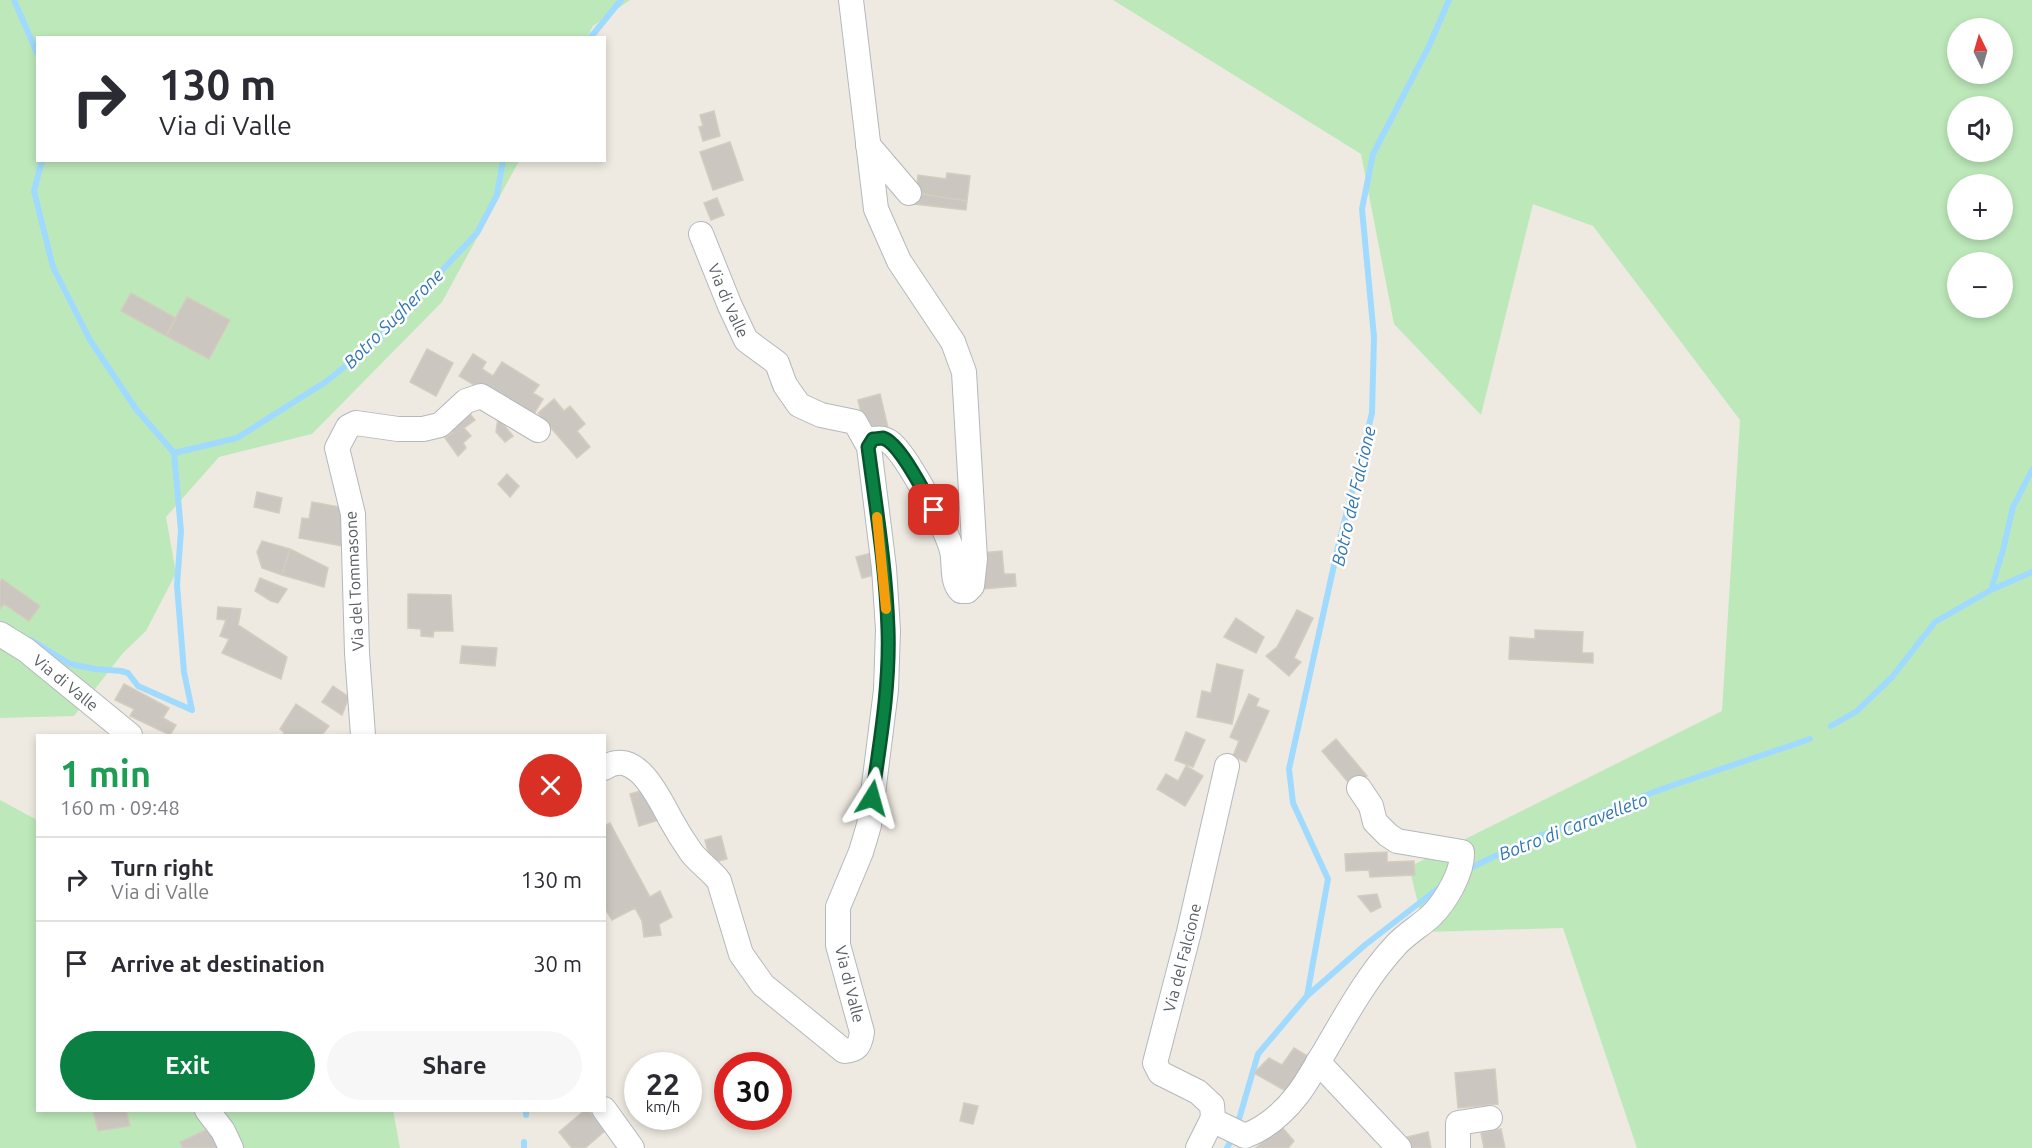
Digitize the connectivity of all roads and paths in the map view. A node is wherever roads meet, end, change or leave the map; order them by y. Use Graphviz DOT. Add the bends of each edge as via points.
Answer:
graph roads {
  1 [pos="851,0"];
  2 [pos="868,145"];
  3 [pos="909,193"];
  4 [pos="701,234"];
  5 [pos="538,430"];
  6 [pos="868,447"];
  7 [pos="0,634"];
  8 [pos="129,734"];
  9 [pos="363,734"];
  10 [pos="1227,766"];
  11 [pos="606,767"];
  12 [pos="1359,788"];
  13 [pos="1318,1062"];
  14 [pos="209,1112"];
  15 [pos="606,1112"];
  16 [pos="1490,1118"];
  17 [pos="1217,1123"];
  18 [pos="231,1148"];
  19 [pos="632,1148"];
  20 [pos="1198,1148"];
  21 [pos="1399,1148"];
  22 [pos="1458,1148"];
  1 -- 2 [label="street"];
  2 -- 3 [label="street"];
  2 -- 6 [label="street" via="876,209 899,261 953,342 964,372 975,559 972,586 967,591 957,588 947,536 903,457 882,438 873,439"];
  4 -- 6 [label="street, Via di Valle" via="746,340 777,363 785,385 799,405 855,423"];
  5 -- 9 [label="street, Via del Tommasone" via="481,396 466,401 440,424 423,429 356,423 348,427 337,448 353,514"];
  6 -- 11 [label="street, Via di Valle" via="888,630 886,690 869,825 838,908 838,945 862,1032 860,1044 854,1050 844,1051 763,986 741,954 719,881 690,851 651,783 628,764"];
  7 -- 8 [label="street, Via di Valle" via="26,650"];
  10 -- 17 [label="street, Via del Falcione" via="1155,1063 1160,1073 1209,1100"];
  12 -- 13 [label="street" via="1376,822 1388,835 1397,841 1462,852 1463,860 1433,914 1389,954"];
  13 -- 17 [label="street" via="1298,1094 1259,1131 1245,1136"];
  13 -- 21 [label="street"];
  14 -- 18 [label="street"];
  15 -- 19 [label="street"];
  16 -- 22 [label="street" via="1458,1124"];
  17 -- 20 [label="street"];
}
